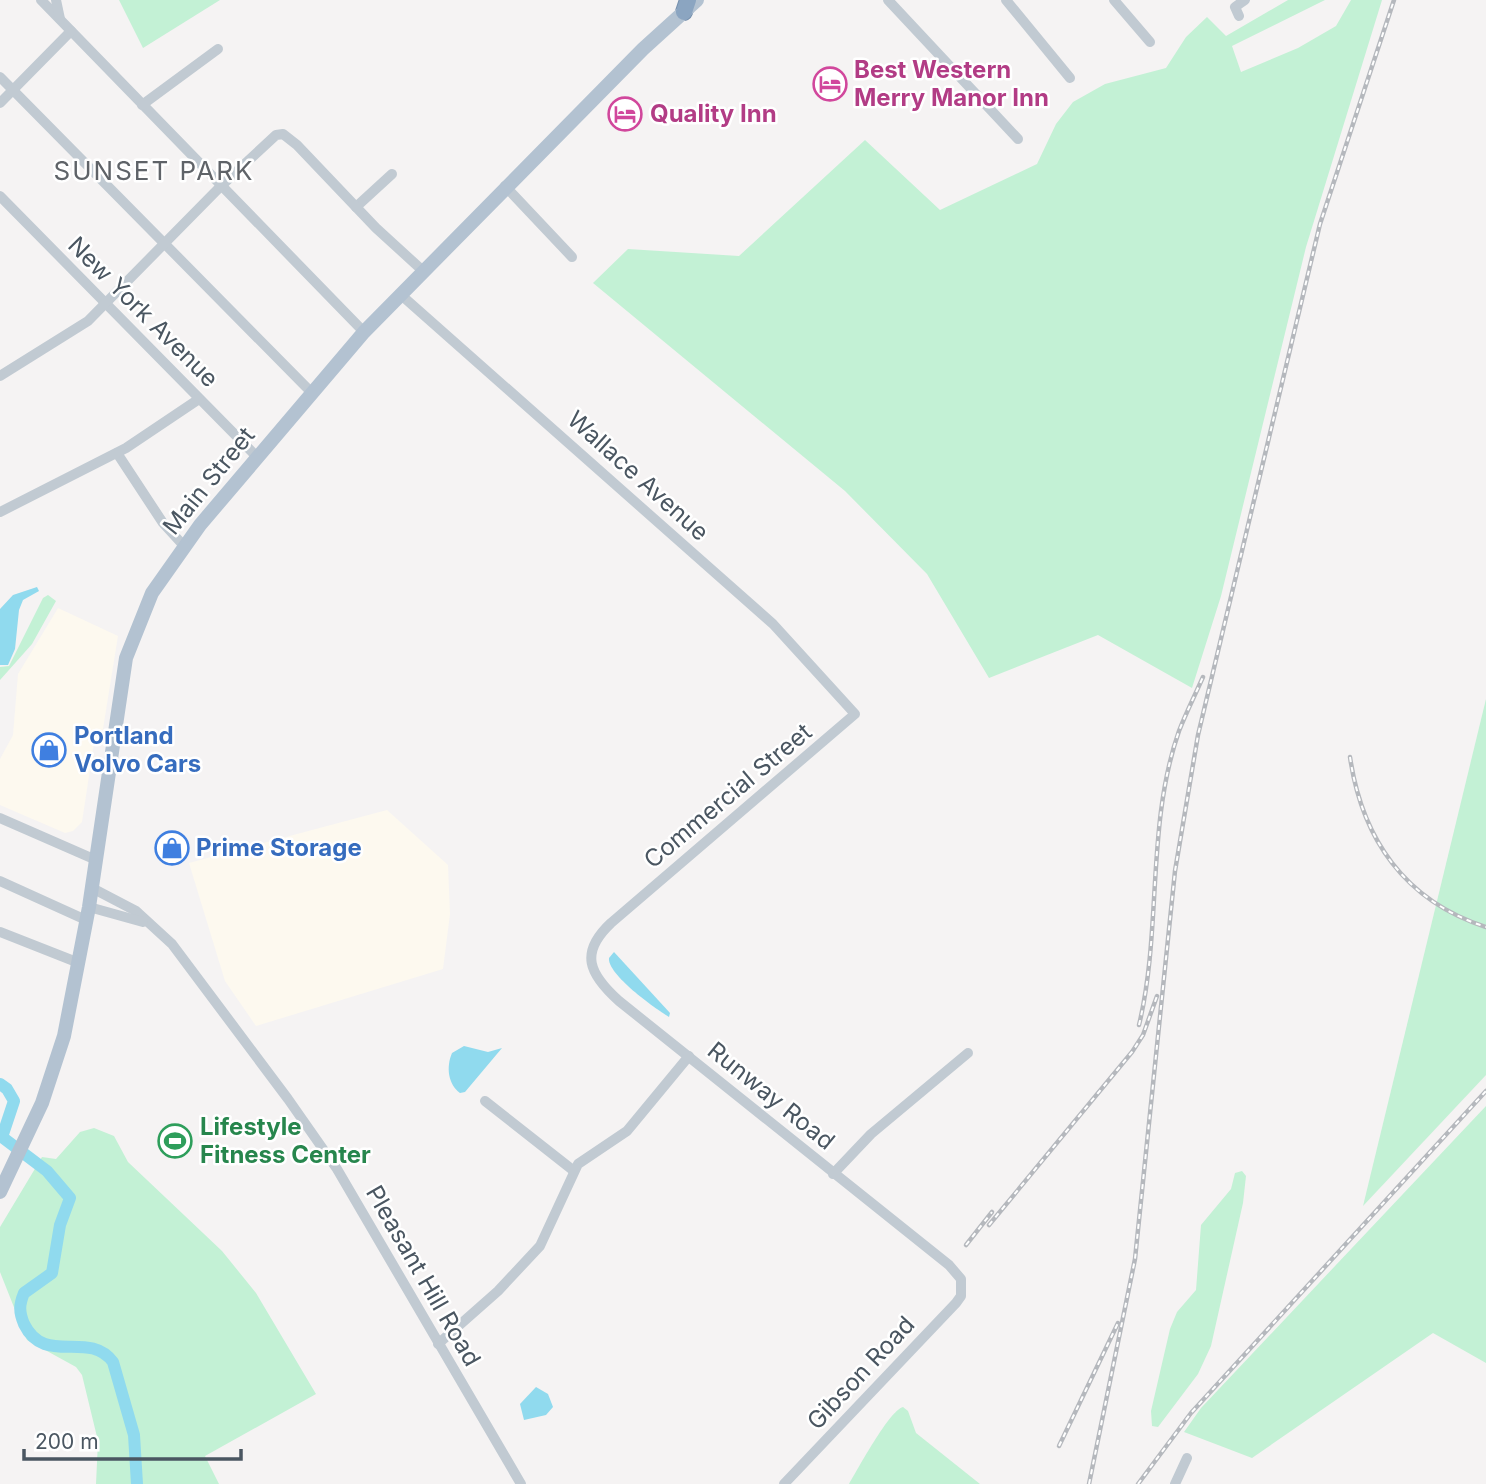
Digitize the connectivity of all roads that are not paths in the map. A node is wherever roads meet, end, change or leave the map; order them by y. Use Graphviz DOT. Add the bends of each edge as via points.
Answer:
graph roads {
  1 [pos="41,0"];
  2 [pos="55,0"];
  3 [pos="697,0"];
  4 [pos="888,0"];
  5 [pos="1006,0"];
  6 [pos="1114,0"];
  7 [pos="1245,0"];
  8 [pos="686,6"];
  9 [pos="1238,16"];
  10 [pos="60,19"];
  11 [pos="71,31"];
  12 [pos="1150,42"];
  13 [pos="218,49"];
  14 [pos="0,77"];
  15 [pos="1070,78"];
  16 [pos="13,90"];
  17 [pos="0,103"];
  18 [pos="142,105"];
  19 [pos="1018,139"];
  20 [pos="392,174"];
  21 [pos="221,186"];
  22 [pos="505,186"];
  23 [pos="0,196"];
  24 [pos="356,207"];
  25 [pos="162,244"];
  26 [pos="572,257"];
  27 [pos="422,270"];
  28 [pos="400,294"];
  29 [pos="103,303"];
  30 [pos="364,332"];
  31 [pos="0,376"];
  32 [pos="312,393"];
  33 [pos="199,399"];
  34 [pos="117,453"];
  35 [pos="257,457"];
  36 [pos="0,512"];
  37 [pos="184,546"];
  38 [pos="841,697"];
  39 [pos="0,818"];
  40 [pos="96,860"];
  41 [pos="0,881"];
  42 [pos="92,888"];
  43 [pos="87,913"];
  44 [pos="611,923"];
  45 [pos="154,927"];
  46 [pos="0,932"];
  47 [pos="79,963"];
  48 [pos="968,1053"];
  49 [pos="689,1056"];
  50 [pos="485,1101"];
  51 [pos="574,1171"];
  52 [pos="833,1174"];
  53 [pos="0,1192"];
  54 [pos="962,1288"];
  55 [pos="438,1344"];
  56 [pos="1187,1458"];
  57 [pos="521,1484"];
  58 [pos="785,1484"];
  59 [pos="1174,1484"];
  1 -- 10 [label="street"];
  2 -- 10 [label="street"];
  3 -- 8 [label="main road, Main Street"];
  4 -- 19 [label="street"];
  5 -- 15 [label="street"];
  6 -- 12 [label="street"];
  7 -- 9 [label="street" via="1234,7"];
  8 -- 22 [label="main road, Main Street"];
  10 -- 11 [label="street"];
  11 -- 16 [label="street"];
  11 -- 18 [label="street"];
  13 -- 18 [label="street"];
  14 -- 16 [label="street"];
  16 -- 17 [label="street"];
  16 -- 25 [label="street"];
  18 -- 21 [label="street"];
  20 -- 24 [label="street"];
  21 -- 24 [label="street" via="270,139 283,134"];
  21 -- 25 [label="street"];
  21 -- 30 [label="street"];
  22 -- 26 [label="street"];
  22 -- 27 [label="main road, Main Street"];
  23 -- 29 [label="street, New York Avenue"];
  24 -- 27 [label="street"];
  25 -- 29 [label="street"];
  25 -- 32 [label="street"];
  27 -- 28 [label="main road, Main Street"];
  28 -- 30 [label="main road, Main Street"];
  28 -- 38 [label="street, Wallace Avenue" via="773,624"];
  29 -- 31 [label="street" via="71,334"];
  29 -- 33 [label="street, New York Avenue"];
  30 -- 32 [label="main road, Main Street"];
  32 -- 35 [label="main road, Main Street"];
  33 -- 34 [label="street"];
  33 -- 35 [label="street, New York Avenue"];
  34 -- 36 [label="street"];
  34 -- 37 [label="street" via="163,523"];
  35 -- 37 [label="main road, Main Street"];
  37 -- 40 [label="main road, Main Street" via="152,593 130,645"];
  38 -- 44 [label="street, Commercial Street" via="855,715 839,731"];
  39 -- 40 [label="street"];
  40 -- 42 [label="main road, Main Street"];
  41 -- 43 [label="street, Pleasant Hill Road"];
  42 -- 43 [label="main road, Main Street"];
  42 -- 45 [label="street, Pleasant Hill Road" via="124,903"];
  43 -- 45 [label="street, Pleasant Hill Road" via="135,919"];
  43 -- 47 [label="main road, Main Street"];
  44 -- 49 [label="street, Runway Road" via="592,948 597,977 619,1001"];
  45 -- 55 [label="street, Pleasant Hill Road" via="183,956 320,1144"];
  46 -- 47 [label="street"];
  47 -- 53 [label="main road, Main Street" via="54,1071"];
  48 -- 52 [label="street" via="872,1134"];
  49 -- 51 [label="street" via="627,1131"];
  49 -- 52 [label="street, Runway Road"];
  50 -- 51 [label="street"];
  51 -- 55 [label="street" via="540,1246"];
  52 -- 54 [label="street, Runway Road" via="949,1265 960,1275"];
  54 -- 58 [label="street, Gibson Road" via="956,1304"];
  55 -- 57 [label="street, Pleasant Hill Road"];
  56 -- 59 [label="street"];
}
